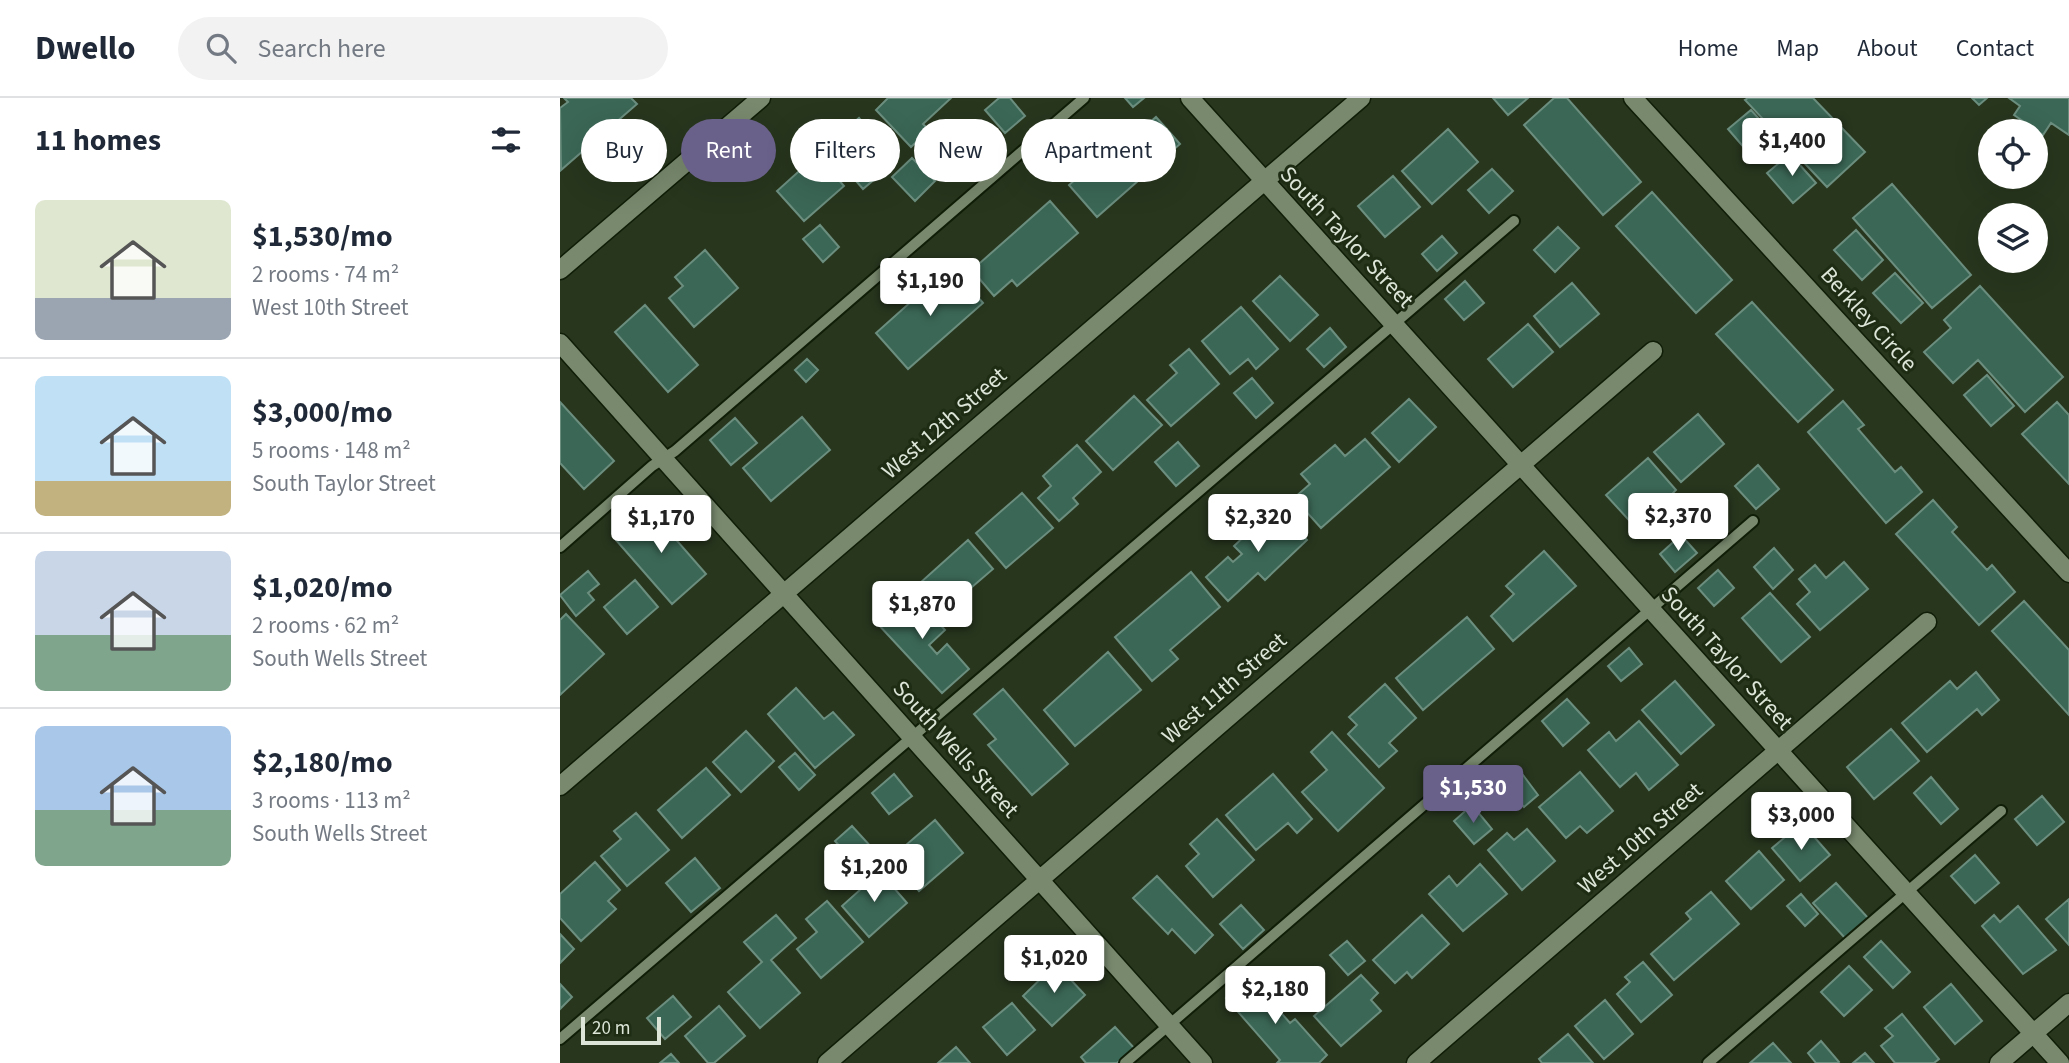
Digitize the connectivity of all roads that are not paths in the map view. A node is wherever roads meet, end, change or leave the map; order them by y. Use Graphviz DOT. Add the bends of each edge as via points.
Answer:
graph roads {
  1 [pos="761,98"];
  2 [pos="1084,98"];
  3 [pos="1190,98"];
  4 [pos="1361,98"];
  5 [pos="1633,98"];
  6 [pos="1262,181"];
  7 [pos="1514,220"];
  8 [pos="560,270"];
  9 [pos="1394,323"];
  10 [pos="560,343"];
  11 [pos="1653,351"];
  12 [pos="664,459"];
  13 [pos="1521,465"];
  14 [pos="1753,521"];
  15 [pos="560,547"];
  16 [pos="2069,573"];
  17 [pos="782,594"];
  18 [pos="1651,610"];
  19 [pos="1927,621"];
  20 [pos="913,736"];
  21 [pos="1777,751"];
  22 [pos="560,786"];
  23 [pos="2001,811"];
  24 [pos="1040,879"];
  25 [pos="1906,892"];
  26 [pos="2069,1003"];
  27 [pos="1170,1026"];
  28 [pos="2033,1034"];
  29 [pos="560,1039"];
  30 [pos="827,1063"];
  31 [pos="1125,1063"];
  32 [pos="1203,1063"];
  33 [pos="1416,1063"];
  34 [pos="1708,1063"];
  35 [pos="1999,1063"];
  36 [pos="2060,1063"];
  1 -- 8 [label="street"];
  2 -- 12 [label="lane"];
  3 -- 6 [label="street, South Taylor Street"];
  4 -- 6 [label="street, West 12th Street"];
  5 -- 16 [label="street, Berkley Circle"];
  6 -- 9 [label="street, South Taylor Street"];
  6 -- 17 [label="street, West 12th Street"];
  7 -- 9 [label="lane"];
  9 -- 13 [label="street, South Taylor Street"];
  9 -- 20 [label="lane"];
  10 -- 12 [label="street, South Wells Street"];
  11 -- 13 [label="street, West 11th Street"];
  12 -- 15 [label="lane"];
  12 -- 17 [label="street, South Wells Street"];
  13 -- 18 [label="street, South Taylor Street"];
  13 -- 24 [label="street, West 11th Street"];
  14 -- 18 [label="lane"];
  17 -- 20 [label="street, South Wells Street"];
  17 -- 22 [label="street, West 12th Street"];
  18 -- 21 [label="street, South Taylor Street"];
  18 -- 27 [label="lane"];
  19 -- 21 [label="street, West 10th Street"];
  20 -- 24 [label="street, South Wells Street"];
  20 -- 29 [label="lane"];
  21 -- 25 [label="street, South Taylor Street"];
  21 -- 33 [label="street, West 10th Street"];
  23 -- 25 [label="lane"];
  24 -- 27 [label="street, South Wells Street"];
  24 -- 30 [label="street, West 11th Street"];
  25 -- 28 [label="street, South Taylor Street"];
  25 -- 34 [label="lane"];
  26 -- 28 [label="street"];
  27 -- 31 [label="lane"];
  27 -- 32 [label="street, South Wells Street"];
  28 -- 35 [label="street"];
  28 -- 36 [label="street, South Taylor Street"];
}
